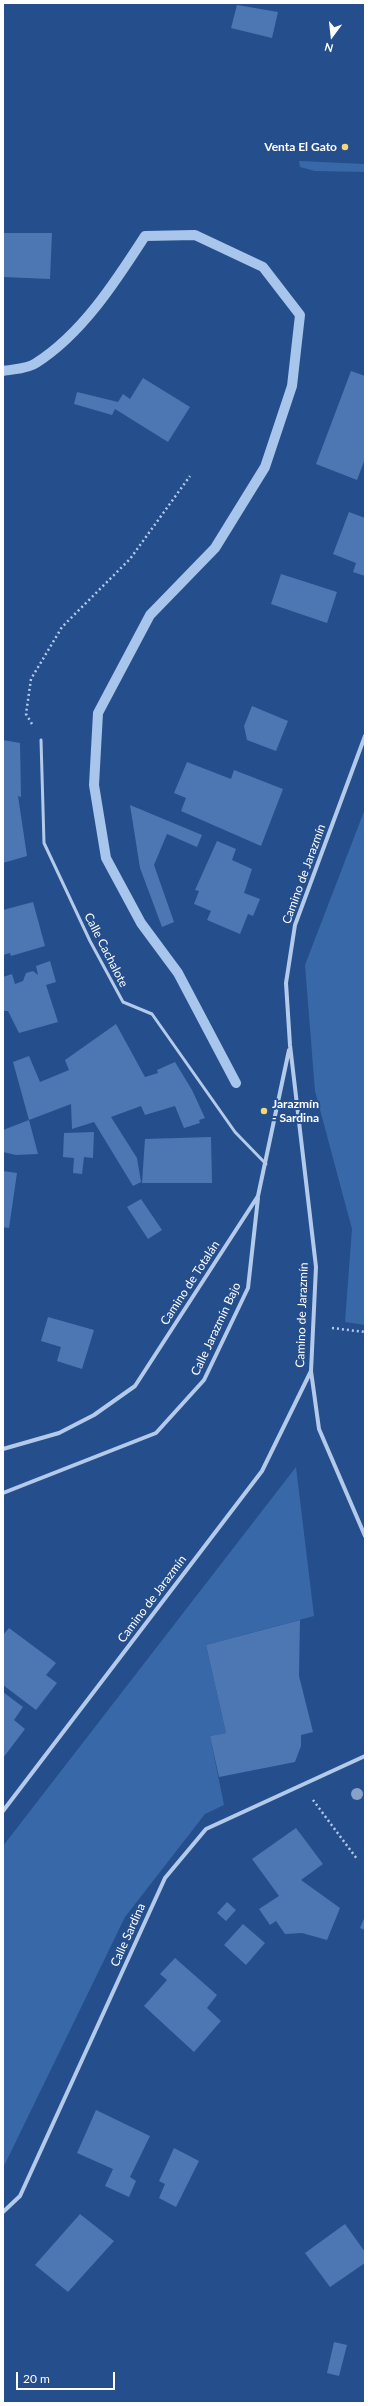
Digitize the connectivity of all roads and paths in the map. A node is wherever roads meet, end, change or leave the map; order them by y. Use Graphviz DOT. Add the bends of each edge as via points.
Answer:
graph roads {
  1 [pos="190,476"];
  2 [pos="365,736"];
  3 [pos="41,740"];
  4 [pos="290,1046"];
  5 [pos="266,1164"];
  6 [pos="258,1196"];
  7 [pos="313,1325"];
  8 [pos="365,1332"];
  9 [pos="311,1371"];
  10 [pos="3,1449"];
  11 [pos="3,1493"];
  12 [pos="365,1536"];
  13 [pos="365,1756"];
  14 [pos="302,1785"];
  15 [pos="3,1811"];
  16 [pos="357,1859"];
  17 [pos="3,2212"];
  1 -- 3 [label="path" via="130,559 62,627 31,679 26,714"];
  2 -- 4 [label="street, Camino de Jarazmín" via="295,925 286,983"];
  3 -- 5 [label="lane, Calle Cachalote" via="44,843 90,941 123,1002 152,1014 235,1132"];
  4 -- 5 [label="street, Camino de Totalán"];
  4 -- 7 [label="street, Camino de Jarazmín" via="316,1267"];
  5 -- 6 [label="street, Camino de Totalán"];
  6 -- 10 [label="street, Camino de Totalán" via="134,1386 94,1415 59,1433"];
  6 -- 11 [label="street, Calle Jarazmín Bajo" via="248,1288 204,1380 156,1433"];
  7 -- 8 [label="path"];
  7 -- 9 [label="street, Camino de Jarazmín"];
  9 -- 12 [label="street" via="319,1429"];
  9 -- 15 [label="street, Camino de Jarazmín" via="262,1471"];
  13 -- 14 [label="street, Calle Sardina"];
  14 -- 16 [label="path"];
  14 -- 17 [label="street, Calle Sardina" via="206,1829 165,1878 20,2196"];
}
